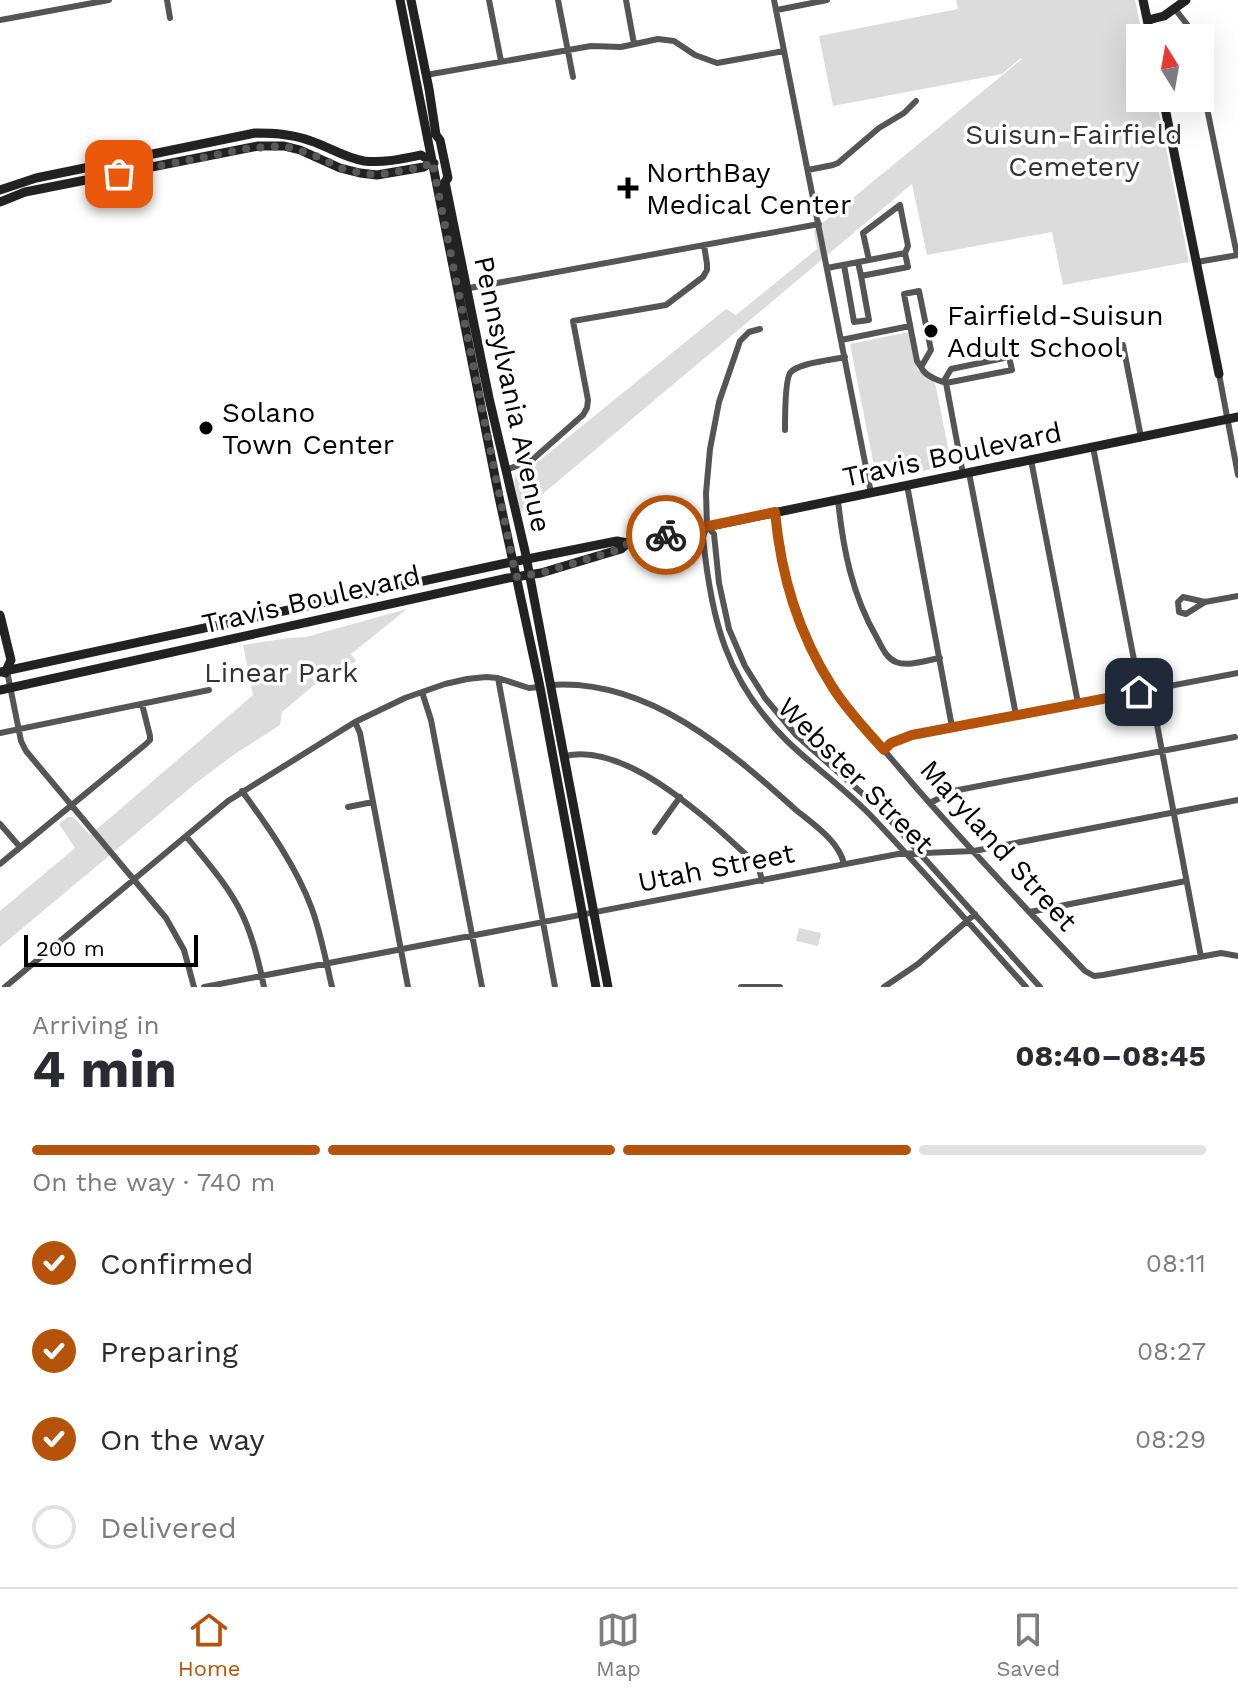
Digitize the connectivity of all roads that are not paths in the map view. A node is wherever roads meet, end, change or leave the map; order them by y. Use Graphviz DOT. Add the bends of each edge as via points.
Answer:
graph roads {
  1 [pos="109,0"];
  2 [pos="167,0"];
  3 [pos="400,0"];
  4 [pos="411,0"];
  5 [pos="489,0"];
  6 [pos="558,0"];
  7 [pos="626,0"];
  8 [pos="774,0"];
  9 [pos="827,0"];
  10 [pos="1143,0"];
  11 [pos="1186,0"];
  12 [pos="1175,9"];
  13 [pos="777,10"];
  14 [pos="170,18"];
  15 [pos="0,20"];
  16 [pos="1148,20"];
  17 [pos="1149,24"];
  18 [pos="1187,24"];
  19 [pos="407,35"];
  20 [pos="634,44"];
  21 [pos="568,51"];
  22 [pos="784,51"];
  23 [pos="501,61"];
  24 [pos="426,75"];
  25 [pos="573,77"];
  26 [pos="417,86"];
  27 [pos="916,101"];
  28 [pos="1166,112"];
  29 [pos="1208,112"];
  30 [pos="436,135"];
  31 [pos="432,161"];
  32 [pos="808,170"];
  33 [pos="445,182"];
  34 [pos="0,190"];
  35 [pos="0,202"];
  36 [pos="819,224"];
  37 [pos="704,245"];
  38 [pos="905,253"];
  39 [pos="1238,255"];
  40 [pos="869,260"];
  41 [pos="858,262"];
  42 [pos="1197,262"];
  43 [pos="844,265"];
  44 [pos="827,268"];
  45 [pos="861,276"];
  46 [pos="463,290"];
  47 [pos="910,326"];
  48 [pos="760,329"];
  49 [pos="841,340"];
  50 [pos="1123,345"];
  51 [pos="845,357"];
  52 [pos="921,367"];
  53 [pos="1219,374"];
  54 [pos="946,383"];
  55 [pos="1233,418"];
  56 [pos="785,430"];
  57 [pos="1141,437"];
  58 [pos="1093,447"];
  59 [pos="1031,460"];
  60 [pos="506,470"];
  61 [pos="966,473"];
  62 [pos="1238,475"];
  63 [pos="907,485"];
  64 [pos="871,493"];
  65 [pos="838,500"];
  66 [pos="775,512"];
  67 [pos="707,526"];
  68 [pos="628,543"];
  69 [pos="526,559"];
  70 [pos="513,562"];
  71 [pos="529,575"];
  72 [pos="516,577"];
  73 [pos="1238,596"];
  74 [pos="1205,602"];
  75 [pos="0,615"];
  76 [pos="940,658"];
  77 [pos="2,671"];
  78 [pos="1238,673"];
  79 [pos="498,678"];
  80 [pos="545,686"];
  81 [pos="5,689"];
  82 [pos="209,690"];
  83 [pos="1145,691"];
  84 [pos="422,692"];
  85 [pos="1078,703"];
  86 [pos="142,704"];
  87 [pos="1016,715"];
  88 [pos="355,722"];
  89 [pos="952,727"];
  90 [pos="18,729"];
  91 [pos="0,733"];
  92 [pos="1235,737"];
  93 [pos="884,750"];
  94 [pos="1161,752"];
  95 [pos="565,756"];
  96 [pos="242,791"];
  97 [pos="680,797"];
  98 [pos="1238,800"];
  99 [pos="373,802"];
  100 [pos="930,803"];
  101 [pos="71,805"];
  102 [pos="348,807"];
  103 [pos="1173,813"];
  104 [pos="0,824"];
  105 [pos="655,832"];
  106 [pos="186,836"];
  107 [pos="20,847"];
  108 [pos="974,851"];
  109 [pos="919,853"];
  110 [pos="905,854"];
  111 [pos="0,864"];
  112 [pos="844,864"];
  113 [pos="134,881"];
  114 [pos="762,881"];
  115 [pos="1186,881"];
  116 [pos="1030,912"];
  117 [pos="595,913"];
  118 [pos="583,914"];
  119 [pos="975,914"];
  120 [pos="542,922"];
  121 [pos="967,922"];
  122 [pos="472,936"];
  123 [pos="401,949"];
  124 [pos="1238,956"];
  125 [pos="1201,957"];
  126 [pos="327,964"];
  127 [pos="262,977"];
  128 [pos="5,987"];
  129 [pos="194,987"];
  130 [pos="204,987"];
  131 [pos="264,987"];
  132 [pos="332,987"];
  133 [pos="408,987"];
  134 [pos="482,987"];
  135 [pos="555,987"];
  136 [pos="596,987"];
  137 [pos="608,987"];
  138 [pos="741,987"];
  139 [pos="780,987"];
  140 [pos="884,987"];
  141 [pos="1026,987"];
  142 [pos="1040,987"];
  1 -- 15 [label="street"];
  2 -- 14 [label="street"];
  3 -- 19 [label="main road, Pennsylvania Avenue"];
  4 -- 24 [label="main road, Pennsylvania Avenue"];
  5 -- 23 [label="street"];
  6 -- 21 [label="street"];
  7 -- 20 [label="street"];
  8 -- 13 [label="street"];
  9 -- 13 [label="street"];
  10 -- 16 [label="main road"];
  11 -- 12 [label="main road"];
  12 -- 16 [label="main road"];
  12 -- 18 [label="street"];
  13 -- 22 [label="street"];
  16 -- 17 [label="main road"];
  19 -- 24 [label="main road"];
  19 -- 26 [label="main road, Pennsylvania Avenue"];
  20 -- 21 [label="street"];
  20 -- 22 [label="street" via="674,41 717,63"];
  21 -- 23 [label="street"];
  21 -- 25 [label="street"];
  22 -- 32 [label="street"];
  23 -- 24 [label="street"];
  24 -- 26 [label="main road"];
  24 -- 30 [label="main road, Pennsylvania Avenue"];
  26 -- 31 [label="main road, Pennsylvania Avenue"];
  27 -- 32 [label="street" via="838,163"];
  28 -- 42 [label="main road"];
  29 -- 39 [label="street"];
  30 -- 31 [label="main road"];
  30 -- 33 [label="main road, Pennsylvania Avenue"];
  31 -- 33 [label="main road"];
  31 -- 34 [label="main road" via="421,155 361,161 298,136 255,133"];
  31 -- 35 [label="main road" via="392,174 360,173 300,150 258,146 25,192"];
  31 -- 46 [label="main road, Pennsylvania Avenue"];
  32 -- 36 [label="street"];
  33 -- 46 [label="main road, Pennsylvania Avenue"];
  36 -- 37 [label="street"];
  36 -- 44 [label="street"];
  37 -- 46 [label="street"];
  37 -- 60 [label="street" via="703,277 666,305 573,321 587,408 532,460"];
  38 -- 40 [label="street"];
  38 -- 40 [label="street" via="900,205 863,233"];
  38 -- 45 [label="street" via="908,267"];
  39 -- 42 [label="street"];
  40 -- 41 [label="street"];
  41 -- 43 [label="street"];
  41 -- 45 [label="street"];
  42 -- 53 [label="main road"];
  43 -- 44 [label="street"];
  43 -- 45 [label="street" via="854,322 869,320"];
  44 -- 49 [label="street"];
  46 -- 60 [label="main road, Pennsylvania Avenue"];
  46 -- 70 [label="main road, Pennsylvania Avenue"];
  47 -- 49 [label="street"];
  47 -- 52 [label="street"];
  47 -- 52 [label="street" via="904,294 919,291 931,350"];
  48 -- 67 [label="street" via="740,341 719,402 706,493"];
  49 -- 51 [label="street"];
  50 -- 57 [label="street"];
  51 -- 56 [label="street" via="790,373"];
  51 -- 64 [label="street"];
  52 -- 54 [label="street"];
  53 -- 55 [label="street"];
  54 -- 54 [label="street" via="1012,370 1009,357 951,369"];
  54 -- 61 [label="street"];
  55 -- 57 [label="main road, Travis Boulevard"];
  55 -- 62 [label="street"];
  57 -- 58 [label="main road, Travis Boulevard"];
  58 -- 59 [label="main road, Travis Boulevard"];
  58 -- 83 [label="street" via="1134,660"];
  59 -- 61 [label="main road, Travis Boulevard"];
  59 -- 85 [label="street"];
  60 -- 69 [label="main road, Pennsylvania Avenue"];
  61 -- 63 [label="main road, Travis Boulevard"];
  61 -- 87 [label="street"];
  63 -- 64 [label="main road, Travis Boulevard"];
  63 -- 76 [label="street"];
  64 -- 65 [label="main road, Travis Boulevard"];
  65 -- 66 [label="main road, Travis Boulevard"];
  65 -- 76 [label="street" via="852,580 887,654 901,664"];
  66 -- 67 [label="main road, Travis Boulevard"];
  66 -- 93 [label="street, Maryland Street" via="785,579 799,624 833,689"];
  67 -- 68 [label="main road, Travis Boulevard"];
  67 -- 109 [label="street, Webster Street" via="714,534 729,629 756,685 796,735 880,809"];
  67 -- 110 [label="street, Webster Street" via="703,537 712,606 741,681 786,740 872,816"];
  68 -- 69 [label="main road, Travis Boulevard"];
  68 -- 71 [label="main road, Travis Boulevard"];
  69 -- 70 [label="main road, Travis Boulevard"];
  69 -- 71 [label="main road, Pennsylvania Avenue"];
  70 -- 72 [label="main road, Pennsylvania Avenue"];
  70 -- 77 [label="main road, Travis Boulevard"];
  71 -- 72 [label="main road, Travis Boulevard"];
  71 -- 80 [label="main road, Pennsylvania Avenue"];
  72 -- 80 [label="main road, Pennsylvania Avenue"];
  72 -- 81 [label="main road, Travis Boulevard"];
  73 -- 74 [label="street"];
  75 -- 77 [label="main road" via="11,660"];
  76 -- 89 [label="street"];
  77 -- 81 [label="street"];
  78 -- 83 [label="street"];
  79 -- 80 [label="street" via="529,688"];
  79 -- 84 [label="street" via="467,679"];
  79 -- 120 [label="street"];
  80 -- 95 [label="main road, Pennsylvania Avenue"];
  80 -- 112 [label="street" via="599,688 641,701 704,734 821,832 838,848"];
  80 -- 118 [label="main road, Pennsylvania Avenue"];
  81 -- 90 [label="street"];
  82 -- 86 [label="street"];
  83 -- 85 [label="street"];
  83 -- 94 [label="street"];
  84 -- 88 [label="street"];
  84 -- 122 [label="street"];
  85 -- 87 [label="street"];
  86 -- 90 [label="street"];
  86 -- 101 [label="street" via="150,740"];
  87 -- 89 [label="street"];
  88 -- 96 [label="street"];
  88 -- 99 [label="street"];
  89 -- 93 [label="street" via="898,739"];
  90 -- 91 [label="street"];
  90 -- 101 [label="street" via="26,751"];
  92 -- 94 [label="street"];
  93 -- 100 [label="street, Maryland Street"];
  94 -- 100 [label="street" via="953,791"];
  94 -- 103 [label="street"];
  95 -- 97 [label="street" via="587,754 619,764"];
  95 -- 117 [label="main road, Pennsylvania Avenue"];
  96 -- 106 [label="street"];
  96 -- 126 [label="street" via="299,881"];
  97 -- 105 [label="street"];
  97 -- 114 [label="street" via="756,863"];
  98 -- 103 [label="street, Utah Street"];
  99 -- 102 [label="street"];
  99 -- 123 [label="street"];
  100 -- 108 [label="street, Maryland Street"];
  101 -- 107 [label="street"];
  101 -- 113 [label="street"];
  103 -- 108 [label="street, Utah Street"];
  103 -- 115 [label="street"];
  104 -- 107 [label="street"];
  106 -- 113 [label="street"];
  106 -- 127 [label="street" via="242,913"];
  107 -- 111 [label="street"];
  108 -- 109 [label="street, Utah Street"];
  108 -- 116 [label="street, Maryland Street"];
  109 -- 110 [label="street, Utah Street"];
  109 -- 119 [label="street, Webster Street"];
  110 -- 112 [label="street, Utah Street"];
  110 -- 121 [label="street, Webster Street"];
  112 -- 114 [label="street, Utah Street"];
  113 -- 128 [label="street"];
  113 -- 129 [label="street" via="176,933"];
  114 -- 117 [label="street, Utah Street"];
  115 -- 116 [label="street"];
  115 -- 125 [label="street"];
  116 -- 125 [label="street, Maryland Street" via="1094,976"];
  117 -- 118 [label="street, Utah Street"];
  117 -- 137 [label="main road, Pennsylvania Avenue"];
  118 -- 120 [label="street, Utah Street"];
  118 -- 136 [label="main road, Pennsylvania Avenue"];
  119 -- 121 [label="street"];
  119 -- 142 [label="street, Webster Street"];
  120 -- 122 [label="street, Utah Street"];
  120 -- 135 [label="street"];
  121 -- 140 [label="street"];
  121 -- 141 [label="street, Webster Street"];
  122 -- 123 [label="street, Utah Street"];
  122 -- 134 [label="street"];
  123 -- 126 [label="street, Utah Street"];
  123 -- 133 [label="street"];
  124 -- 125 [label="street"];
  126 -- 127 [label="street, Utah Street"];
  126 -- 132 [label="street"];
  127 -- 130 [label="street, Utah Street"];
  127 -- 131 [label="street"];
  138 -- 139 [label="street"];
}
